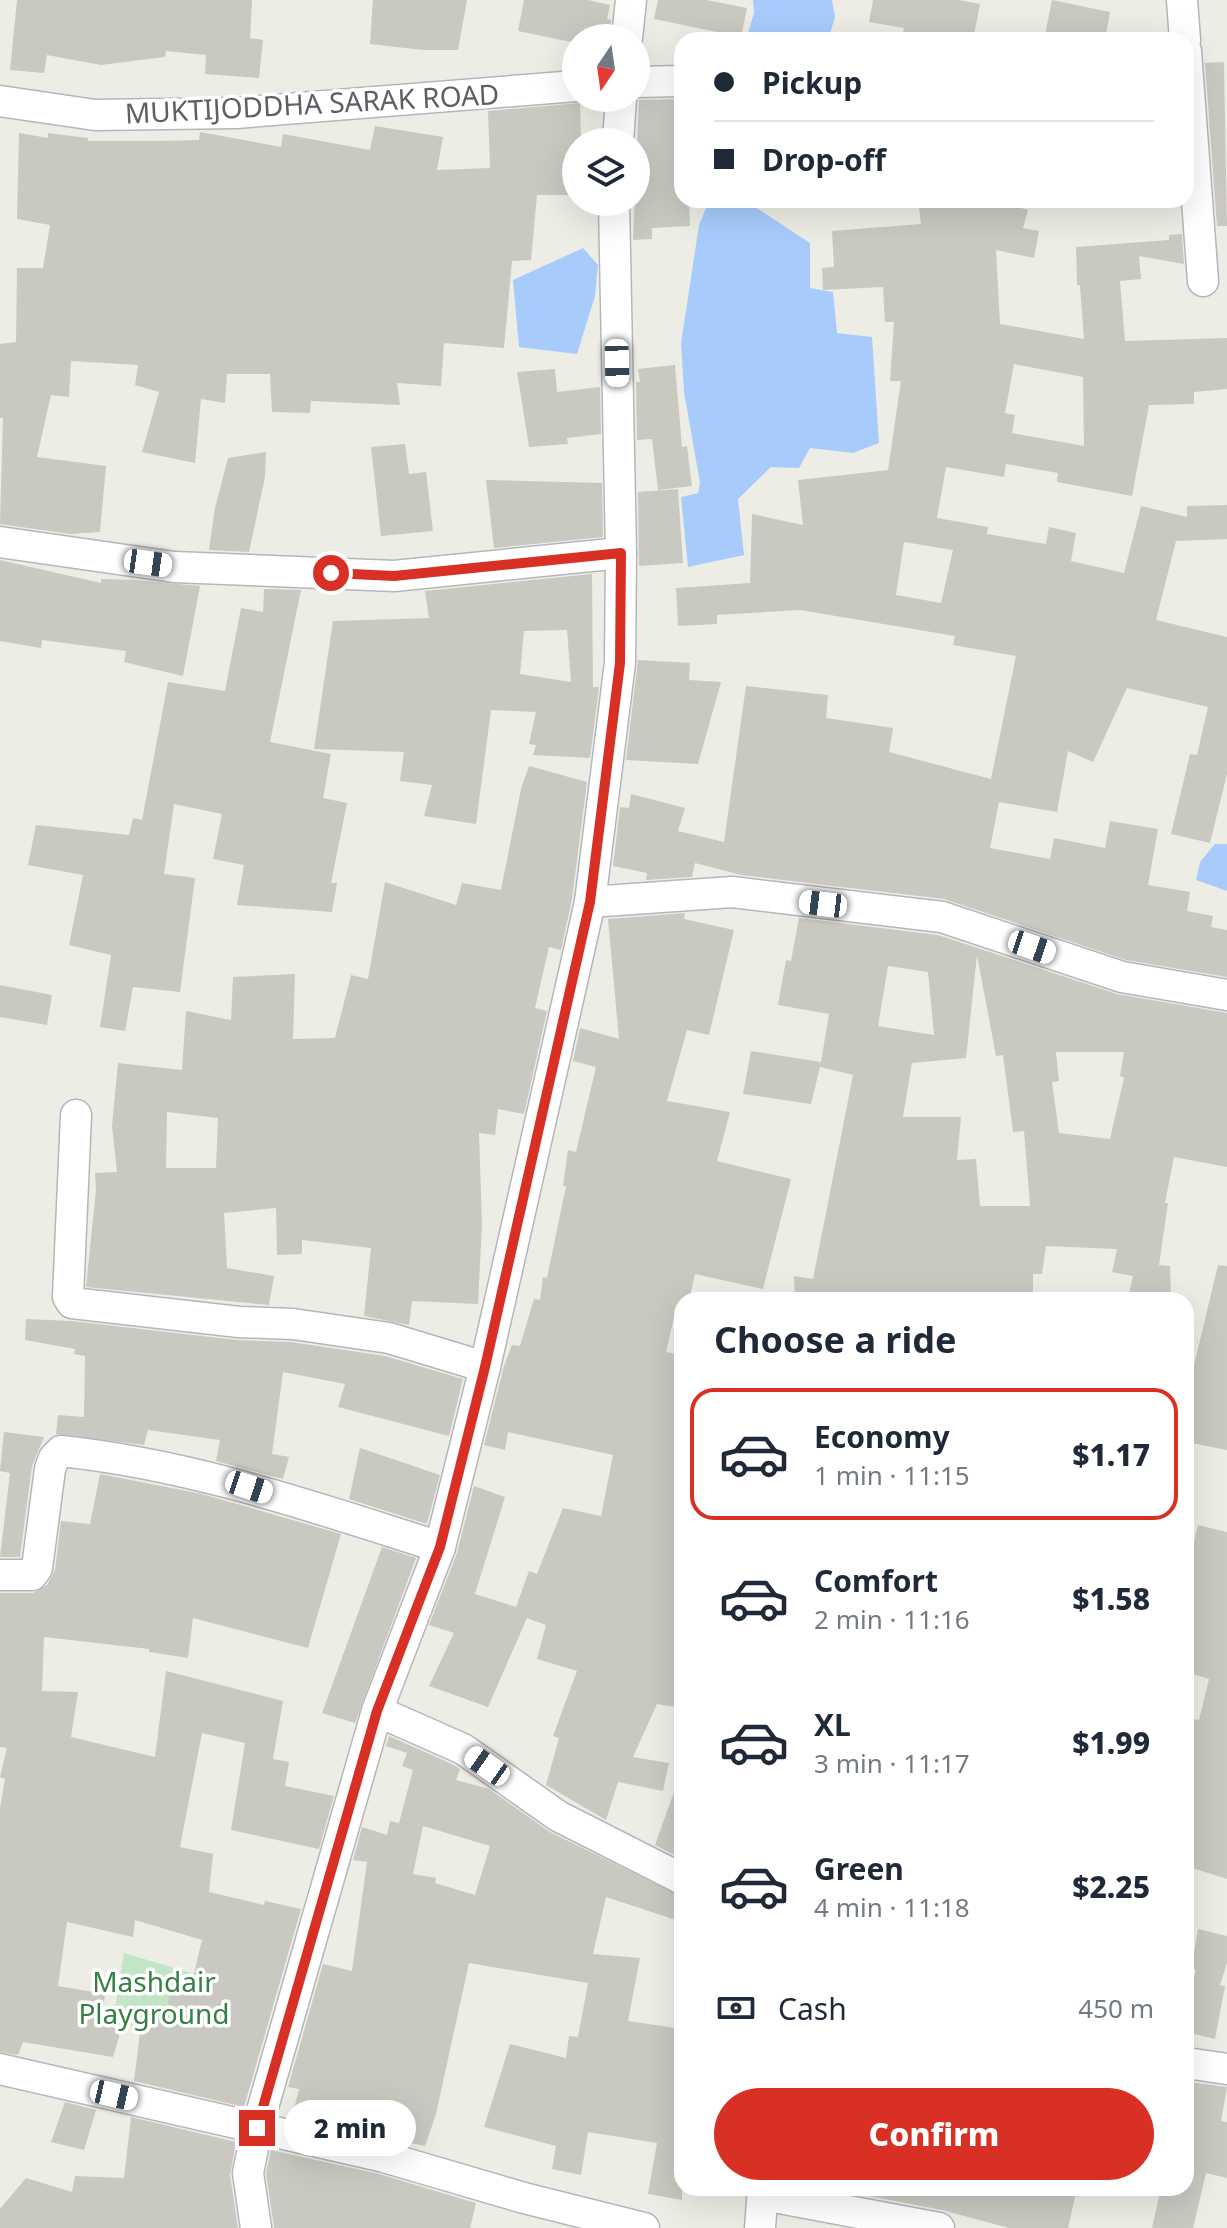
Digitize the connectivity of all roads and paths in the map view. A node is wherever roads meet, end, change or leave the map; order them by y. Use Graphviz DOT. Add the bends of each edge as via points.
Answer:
graph roads {
  1 [pos="631,0"];
  2 [pos="1182,0"];
  3 [pos="628,24"];
  4 [pos="1184,32"];
  5 [pos="674,81"];
  6 [pos="650,82"];
  7 [pos="562,87"];
  8 [pos="0,101"];
  9 [pos="1194,159"];
  10 [pos="614,216"];
  11 [pos="1203,281"];
  12 [pos="0,542"];
  13 [pos="621,553"];
  14 [pos="590,902"];
  15 [pos="1227,995"];
  16 [pos="76,1115"];
  17 [pos="485,1367"];
  18 [pos="440,1547"];
  19 [pos="0,1575"];
  20 [pos="377,1711"];
  21 [pos="674,1875"];
  22 [pos="1194,2064"];
  23 [pos="0,2069"];
  24 [pos="1227,2069"];
  25 [pos="257,2128"];
  26 [pos="763,2196"];
  27 [pos="783,2196"];
  28 [pos="256,2228"];
  29 [pos="644,2228"];
  30 [pos="760,2228"];
  31 [pos="939,2228"];
  1 -- 3 [label="street"];
  2 -- 4 [label="street"];
  5 -- 6 [label="street"];
  7 -- 8 [label="street, MUKTIJODDHA SARAK ROAD" via="236,113 95,115"];
  9 -- 11 [label="street"];
  10 -- 13 [label="street"];
  12 -- 13 [label="street" via="174,567 394,576"];
  13 -- 14 [label="street" via="620,663"];
  14 -- 15 [label="street" via="732,892 942,917 1122,977"];
  14 -- 17 [label="street"];
  16 -- 17 [label="street" via="68,1297 72,1303 389,1338"];
  17 -- 18 [label="street"];
  18 -- 19 [label="street" via="222,1478 61,1451 50,1469 37,1568 32,1575"];
  18 -- 20 [label="street"];
  20 -- 21 [label="street" via="463,1749 558,1816"];
  20 -- 25 [label="street"];
  22 -- 24 [label="street"];
  23 -- 25 [label="street"];
  25 -- 28 [label="street" via="248,2173"];
  25 -- 29 [label="street"];
  26 -- 30 [label="street"];
  27 -- 31 [label="street"];
}
